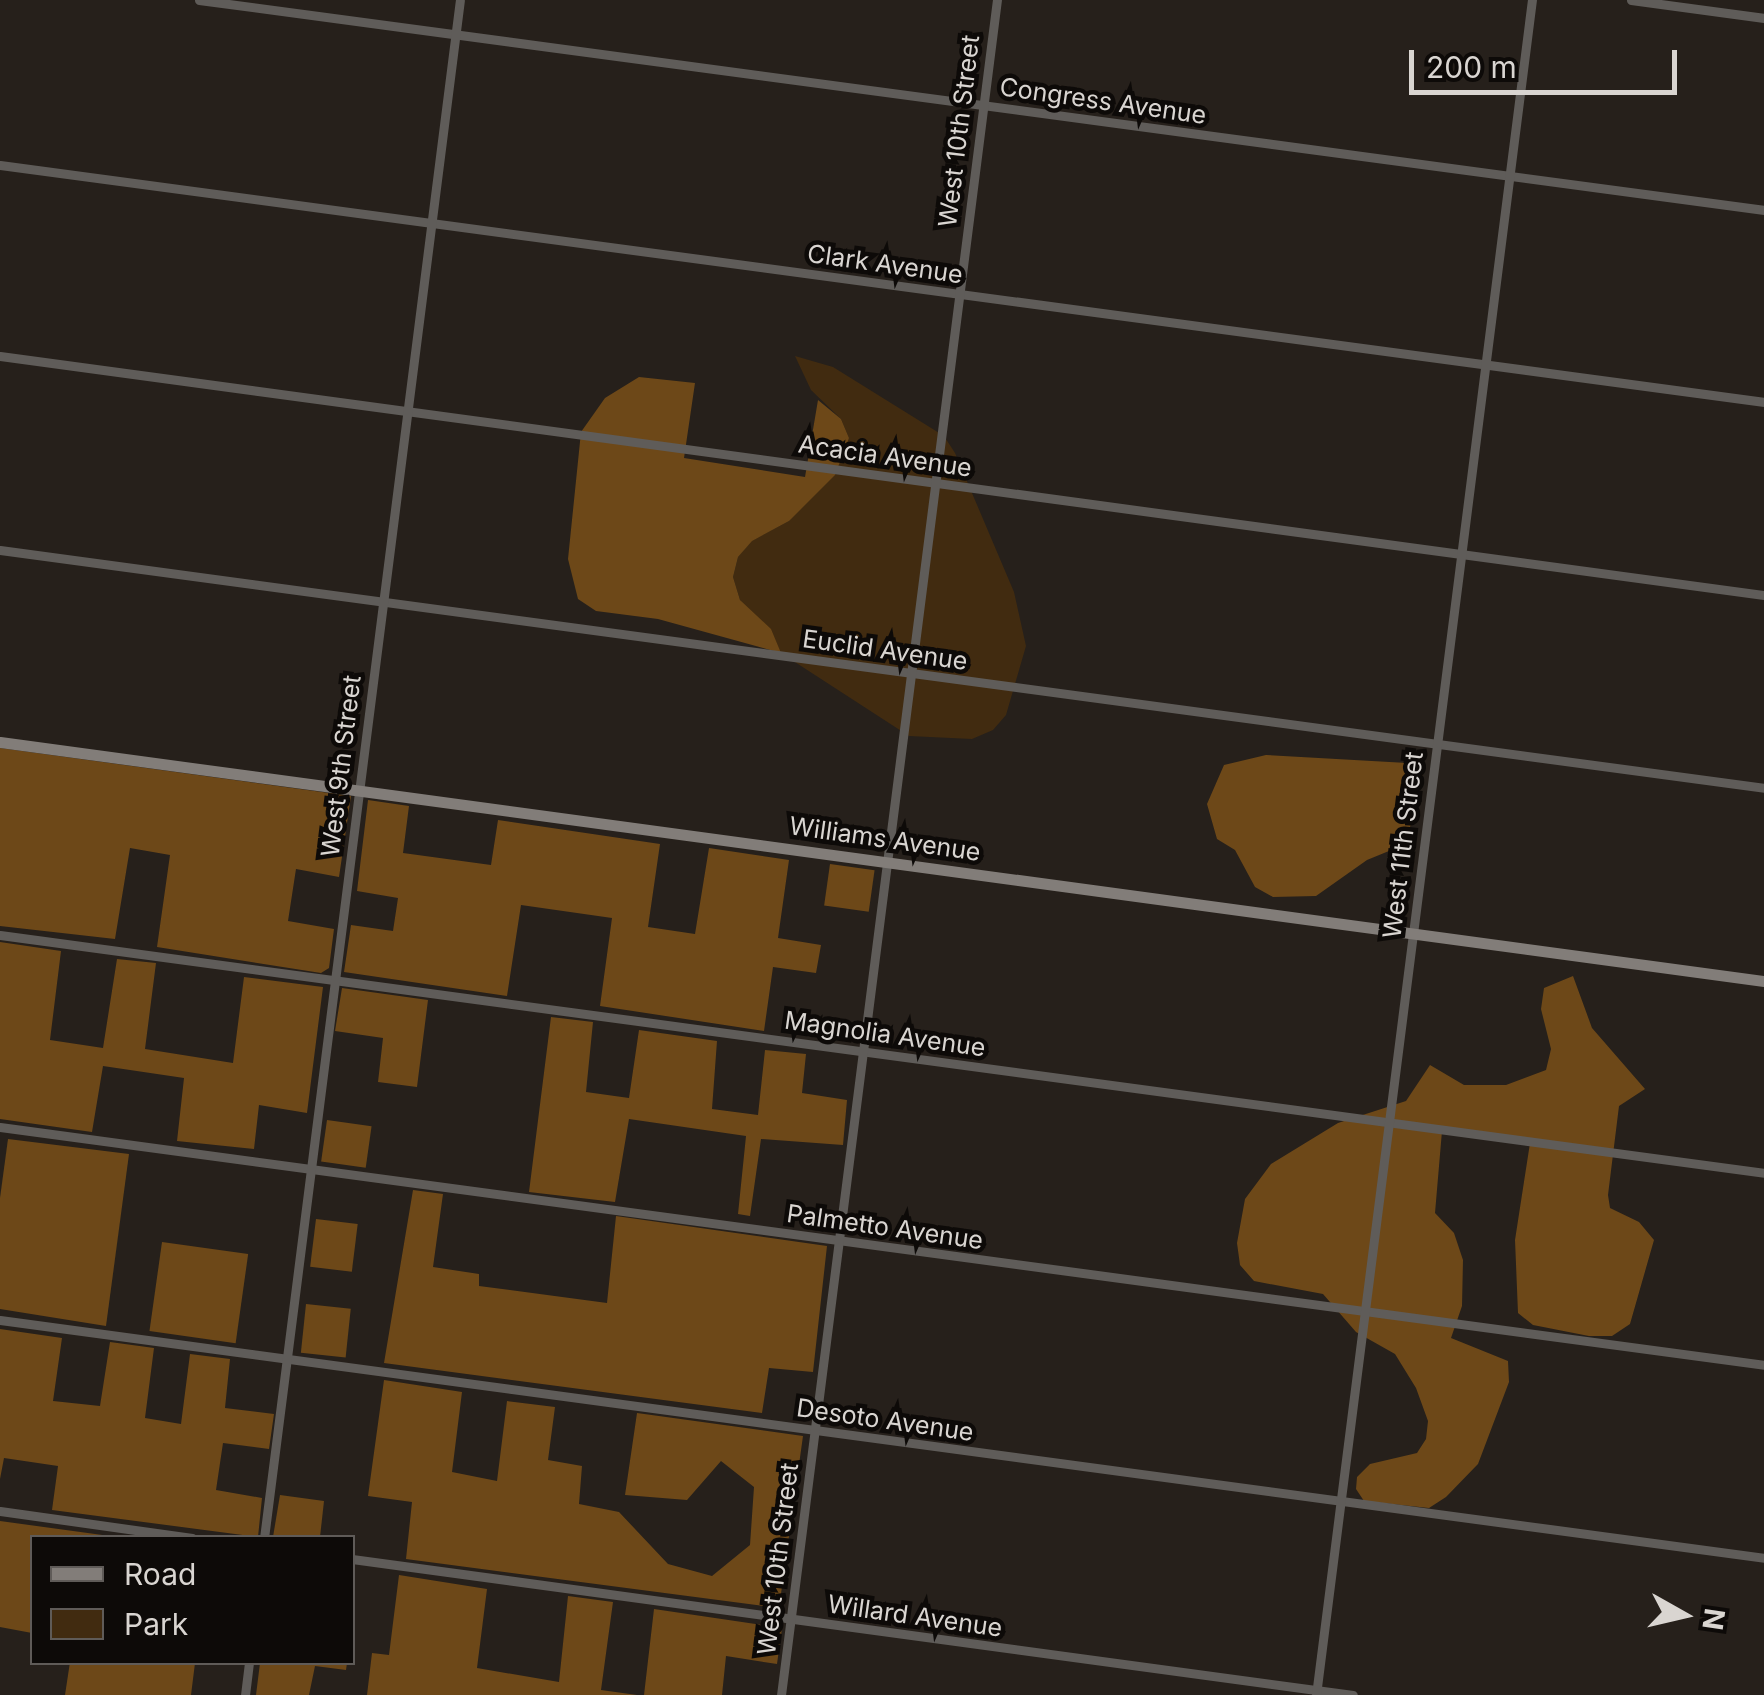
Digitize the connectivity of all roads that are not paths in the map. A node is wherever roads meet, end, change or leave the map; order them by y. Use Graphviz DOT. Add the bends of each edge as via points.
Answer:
graph roads {
  1 [pos="199,0"];
  2 [pos="460,0"];
  3 [pos="996,0"];
  4 [pos="1532,0"];
  5 [pos="1631,0"];
  6 [pos="1764,18"];
  7 [pos="456,34"];
  8 [pos="983,105"];
  9 [pos="0,165"];
  10 [pos="1510,176"];
  11 [pos="1764,210"];
  12 [pos="432,223"];
  13 [pos="958,294"];
  14 [pos="0,356"];
  15 [pos="1485,365"];
  16 [pos="1764,402"];
  17 [pos="407,412"];
  18 [pos="934,482"];
  19 [pos="0,550"];
  20 [pos="1460,554"];
  21 [pos="1764,595"];
  22 [pos="382,601"];
  23 [pos="908,673"];
  24 [pos="0,742"];
  25 [pos="1436,744"];
  26 [pos="1764,788"];
  27 [pos="357,791"];
  28 [pos="884,862"];
  29 [pos="1412,932"];
  30 [pos="0,934"];
  31 [pos="334,980"];
  32 [pos="1764,981"];
  33 [pos="861,1051"];
  34 [pos="1388,1122"];
  35 [pos="0,1127"];
  36 [pos="310,1169"];
  37 [pos="1764,1173"];
  38 [pos="838,1240"];
  39 [pos="1365,1312"];
  40 [pos="0,1320"];
  41 [pos="287,1359"];
  42 [pos="1764,1365"];
  43 [pos="814,1430"];
  44 [pos="1341,1501"];
  45 [pos="0,1511"];
  46 [pos="171,1535"];
  47 [pos="264,1535"];
  48 [pos="1764,1558"];
  49 [pos="355,1559"];
  50 [pos="790,1619"];
  51 [pos="249,1665"];
  52 [pos="1316,1692"];
  53 [pos="245,1695"];
  54 [pos="781,1695"];
  55 [pos="1353,1695"];
  1 -- 7 [label="street, Congress Avenue"];
  2 -- 7 [label="street, West 9th Street"];
  3 -- 8 [label="street, West 10th Street"];
  4 -- 10 [label="street, West 11th Street"];
  5 -- 6 [label="street"];
  7 -- 8 [label="street, Congress Avenue"];
  7 -- 12 [label="street, West 9th Street"];
  8 -- 10 [label="street, Congress Avenue"];
  8 -- 13 [label="street, West 10th Street"];
  9 -- 12 [label="street, Clark Avenue"];
  10 -- 11 [label="street, Congress Avenue"];
  10 -- 15 [label="street, West 11th Street"];
  12 -- 13 [label="street, Clark Avenue"];
  12 -- 17 [label="street, West 9th Street"];
  13 -- 15 [label="street, Clark Avenue"];
  13 -- 18 [label="street, West 10th Street"];
  14 -- 17 [label="street, Acacia Avenue"];
  15 -- 16 [label="street, Clark Avenue"];
  15 -- 20 [label="street, West 11th Street"];
  17 -- 18 [label="street, Acacia Avenue"];
  17 -- 22 [label="street, West 9th Street"];
  18 -- 20 [label="street, Acacia Avenue"];
  18 -- 23 [label="street, West 10th Street"];
  19 -- 22 [label="street, Euclid Avenue"];
  20 -- 21 [label="street, Acacia Avenue"];
  20 -- 25 [label="street, West 11th Street"];
  22 -- 23 [label="street, Euclid Avenue"];
  22 -- 27 [label="street, West 9th Street"];
  23 -- 25 [label="street, Euclid Avenue"];
  23 -- 28 [label="street, West 10th Street"];
  24 -- 27 [label="street, Williams Avenue"];
  25 -- 26 [label="street, Euclid Avenue"];
  25 -- 29 [label="street, West 11th Street"];
  27 -- 28 [label="street, Williams Avenue"];
  27 -- 31 [label="street, West 9th Street"];
  28 -- 29 [label="street, Williams Avenue"];
  28 -- 33 [label="street, West 10th Street"];
  29 -- 32 [label="street, Williams Avenue"];
  29 -- 34 [label="street, West 11th Street"];
  30 -- 31 [label="street, Magnolia Avenue"];
  31 -- 33 [label="street, Magnolia Avenue"];
  31 -- 36 [label="street, West 9th Street"];
  33 -- 34 [label="street, Magnolia Avenue"];
  33 -- 38 [label="street, West 10th Street"];
  34 -- 37 [label="street, Magnolia Avenue"];
  34 -- 39 [label="street, West 11th Street"];
  35 -- 36 [label="street, Palmetto Avenue"];
  36 -- 38 [label="street, Palmetto Avenue"];
  36 -- 41 [label="street, West 9th Street"];
  38 -- 39 [label="street, Palmetto Avenue"];
  38 -- 43 [label="street, West 10th Street"];
  39 -- 42 [label="street, Palmetto Avenue"];
  39 -- 44 [label="street, West 11th Street"];
  40 -- 41 [label="street, Desoto Avenue"];
  41 -- 43 [label="street, Desoto Avenue"];
  41 -- 47 [label="street, West 9th Street"];
  43 -- 44 [label="street, Desoto Avenue"];
  43 -- 50 [label="street, West 10th Street"];
  44 -- 48 [label="street, Desoto Avenue"];
  44 -- 52 [label="street, West 11th Street"];
  45 -- 46 [label="street"];
  49 -- 50 [label="street, Willard Avenue"];
  50 -- 52 [label="street, Willard Avenue"];
  50 -- 54 [label="street, West 10th Street"];
  51 -- 53 [label="street"];
  52 -- 55 [label="street, Willard Avenue"];
}
